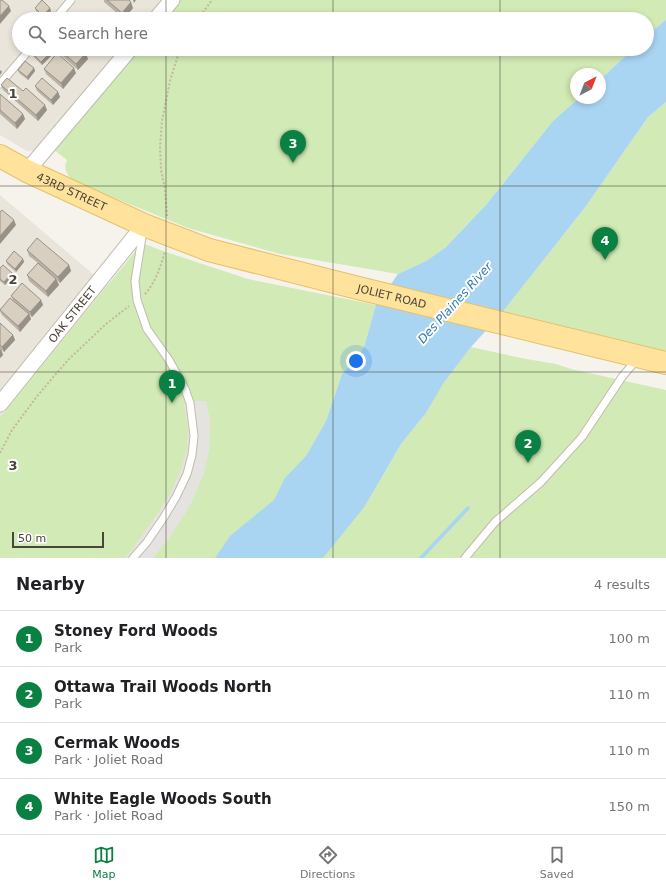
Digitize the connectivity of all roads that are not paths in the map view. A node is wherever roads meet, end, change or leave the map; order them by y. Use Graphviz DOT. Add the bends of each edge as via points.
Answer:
graph roads {
  1 [pos="71,0"];
  2 [pos="172,0"];
  3 [pos="61,12"];
  4 [pos="162,12"];
  5 [pos="24,56"];
  6 [pos="124,56"];
  7 [pos="0,84"];
  8 [pos="0,156"];
  9 [pos="27,171"];
  10 [pos="144,225"];
  11 [pos="640,356"];
  12 [pos="666,363"];
  13 [pos="0,404"];
  14 [pos="133,558"];
  15 [pos="465,558"];
  1 -- 3 [label="lane"];
  2 -- 4 [label="street"];
  5 -- 7 [label="lane"];
  6 -- 9 [label="street"];
  8 -- 9 [label="main road, 43RD STREET"];
  9 -- 10 [label="main road, 43RD STREET"];
  10 -- 11 [label="main road, JOLIET ROAD" via="209,250"];
  10 -- 13 [label="street, OAK STREET"];
  10 -- 14 [label="lane" via="135,280 137,300 147,329 185,389 190,403 194,436 190,462 176,497 147,542"];
  11 -- 12 [label="main road, JOLIET ROAD"];
  11 -- 15 [label="lane" via="622,377 582,437 542,482 495,522"];
}
